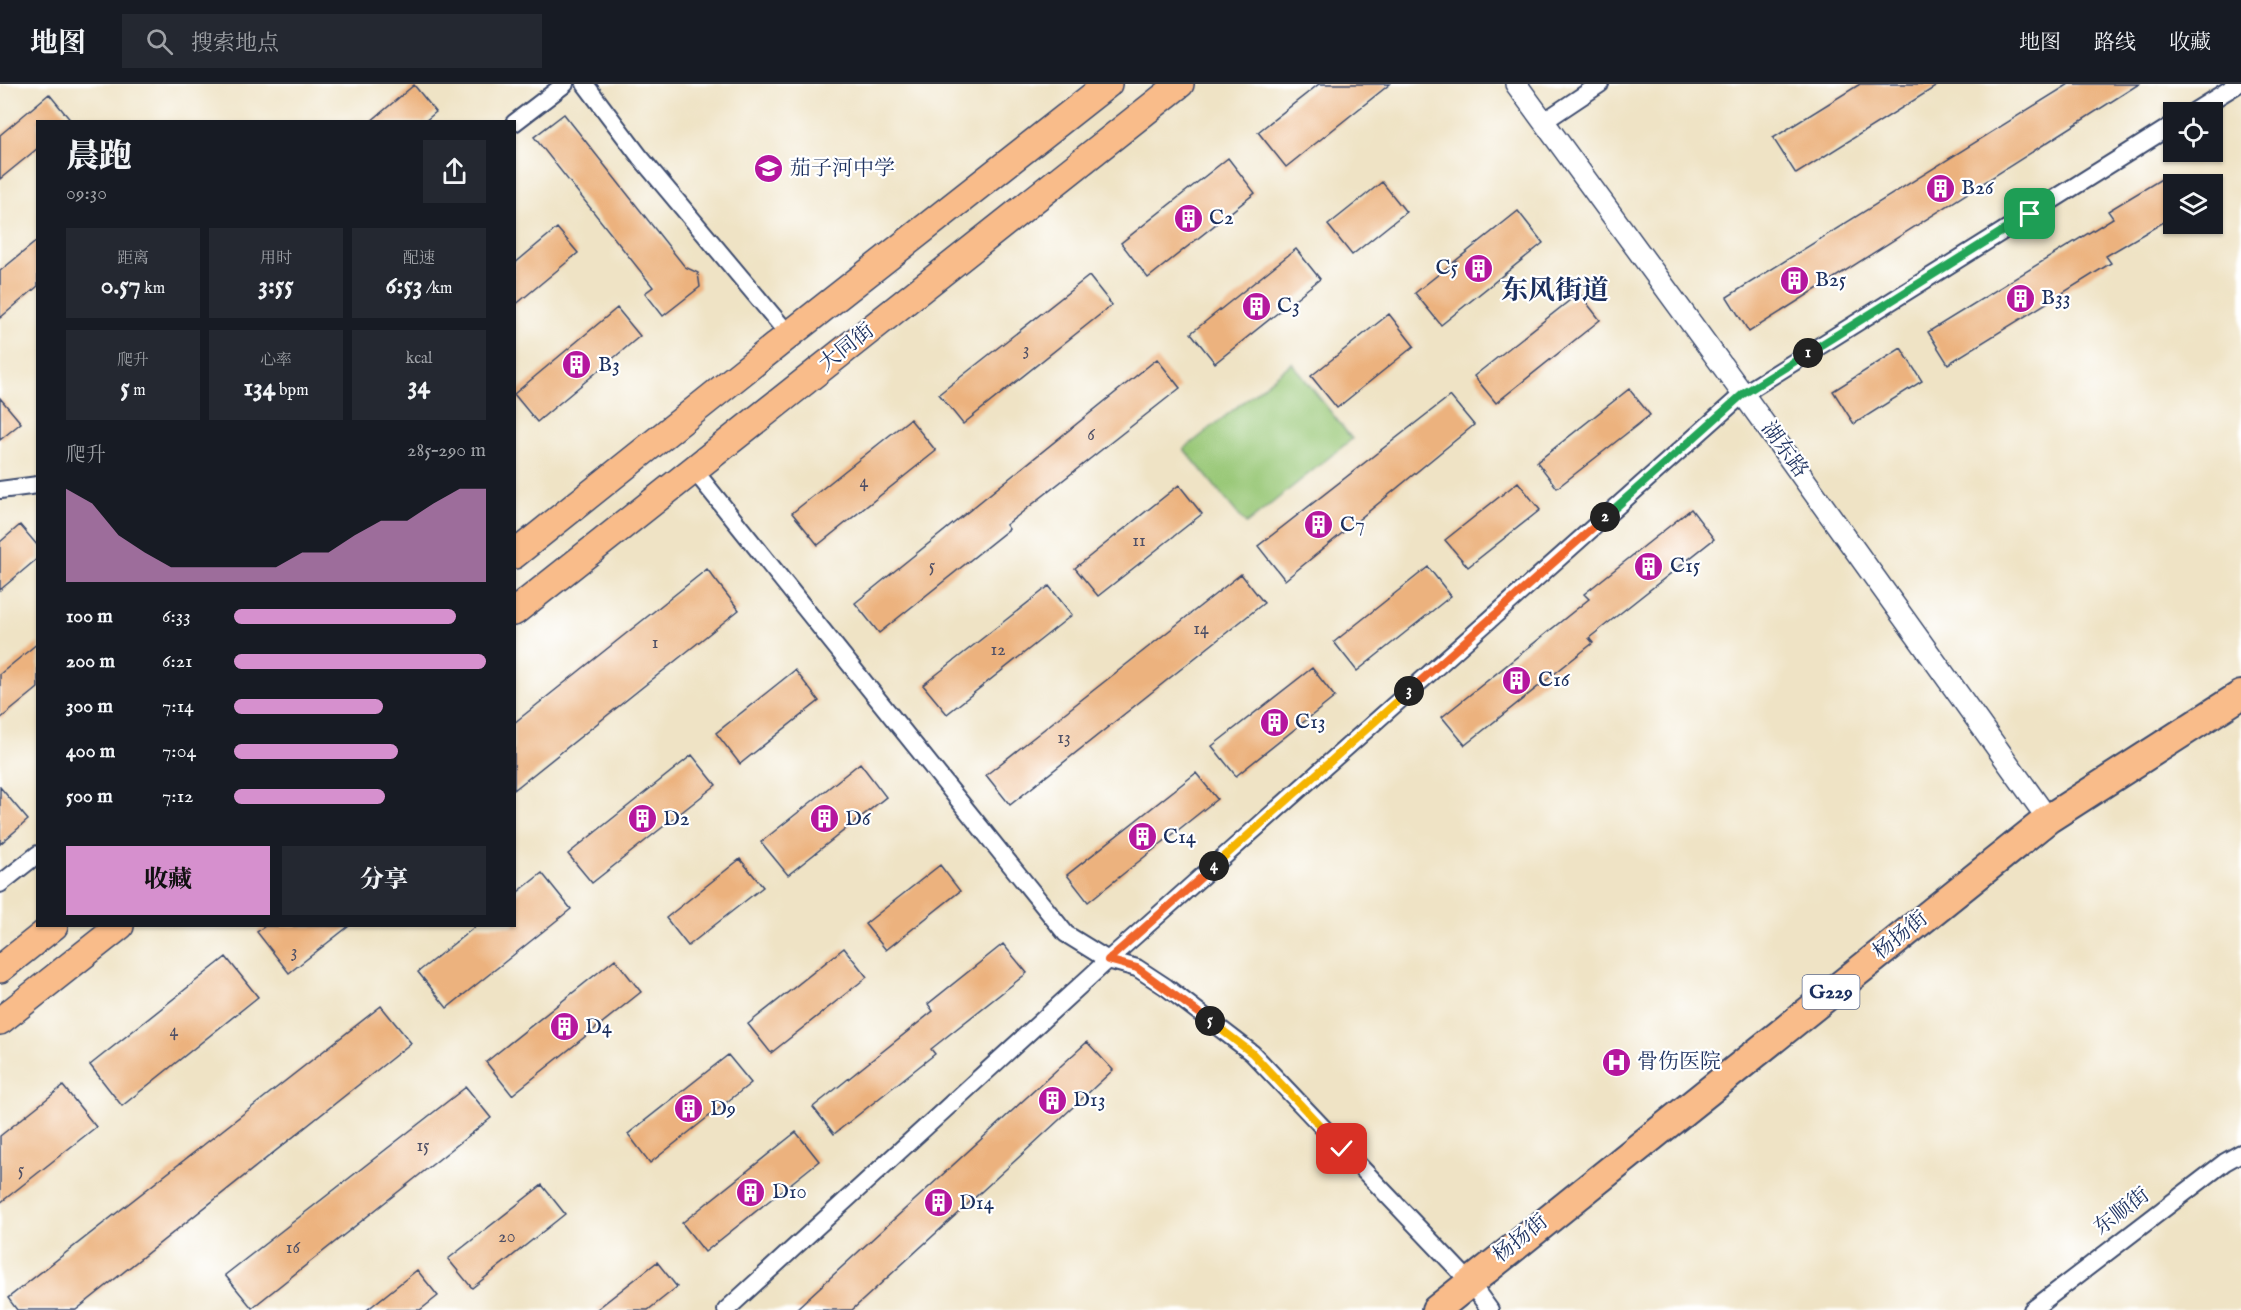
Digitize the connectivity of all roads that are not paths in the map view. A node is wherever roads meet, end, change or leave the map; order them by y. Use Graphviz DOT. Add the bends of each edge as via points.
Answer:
graph roads {
  1 [pos="565,84"];
  2 [pos="585,84"];
  3 [pos="1108,84"];
  4 [pos="1180,84"];
  5 [pos="1516,84"];
  6 [pos="1600,84"];
  7 [pos="2238,84"];
  8 [pos="2209,102"];
  9 [pos="516,121"];
  10 [pos="1543,122"];
  11 [pos="2163,131"];
  12 [pos="789,335"];
  13 [pos="1743,394"];
  14 [pos="694,470"];
  15 [pos="36,485"];
  16 [pos="0,490"];
  17 [pos="516,553"];
  18 [pos="516,610"];
  19 [pos="2241,695"];
  20 [pos="2048,819"];
  21 [pos="36,856"];
  22 [pos="0,884"];
  23 [pos="53,927"];
  24 [pos="119,927"];
  25 [pos="1108,960"];
  26 [pos="0,969"];
  27 [pos="0,1021"];
  28 [pos="2241,1153"];
  29 [pos="1469,1281"];
  30 [pos="726,1310"];
  31 [pos="1436,1310"];
  32 [pos="1490,1310"];
  33 [pos="2032,1310"];
  1 -- 9 [label="street"];
  2 -- 12 [label="street" via="640,157"];
  3 -- 12 [label="main road"];
  4 -- 14 [label="main road, 大同街"];
  5 -- 10 [label="street, 湖东路"];
  6 -- 10 [label="street"];
  7 -- 8 [label="street"];
  10 -- 13 [label="street, 湖东路"];
  11 -- 13 [label="street"];
  12 -- 17 [label="main road"];
  13 -- 20 [label="street, 湖东路"];
  13 -- 25 [label="street"];
  14 -- 18 [label="main road, 大同街"];
  14 -- 25 [label="street" via="1066,934"];
  15 -- 16 [label="street"];
  19 -- 20 [label="highway, 杨扬街 / G229"];
  20 -- 29 [label="highway, 杨扬街 / G229"];
  21 -- 22 [label="street"];
  23 -- 26 [label="main road"];
  24 -- 27 [label="main road"];
  25 -- 29 [label="street" via="1137,968 1252,1053"];
  25 -- 30 [label="street"];
  28 -- 33 [label="street, 东顺街"];
  29 -- 31 [label="highway, 杨扬街 / G229"];
  29 -- 32 [label="street"];
}
